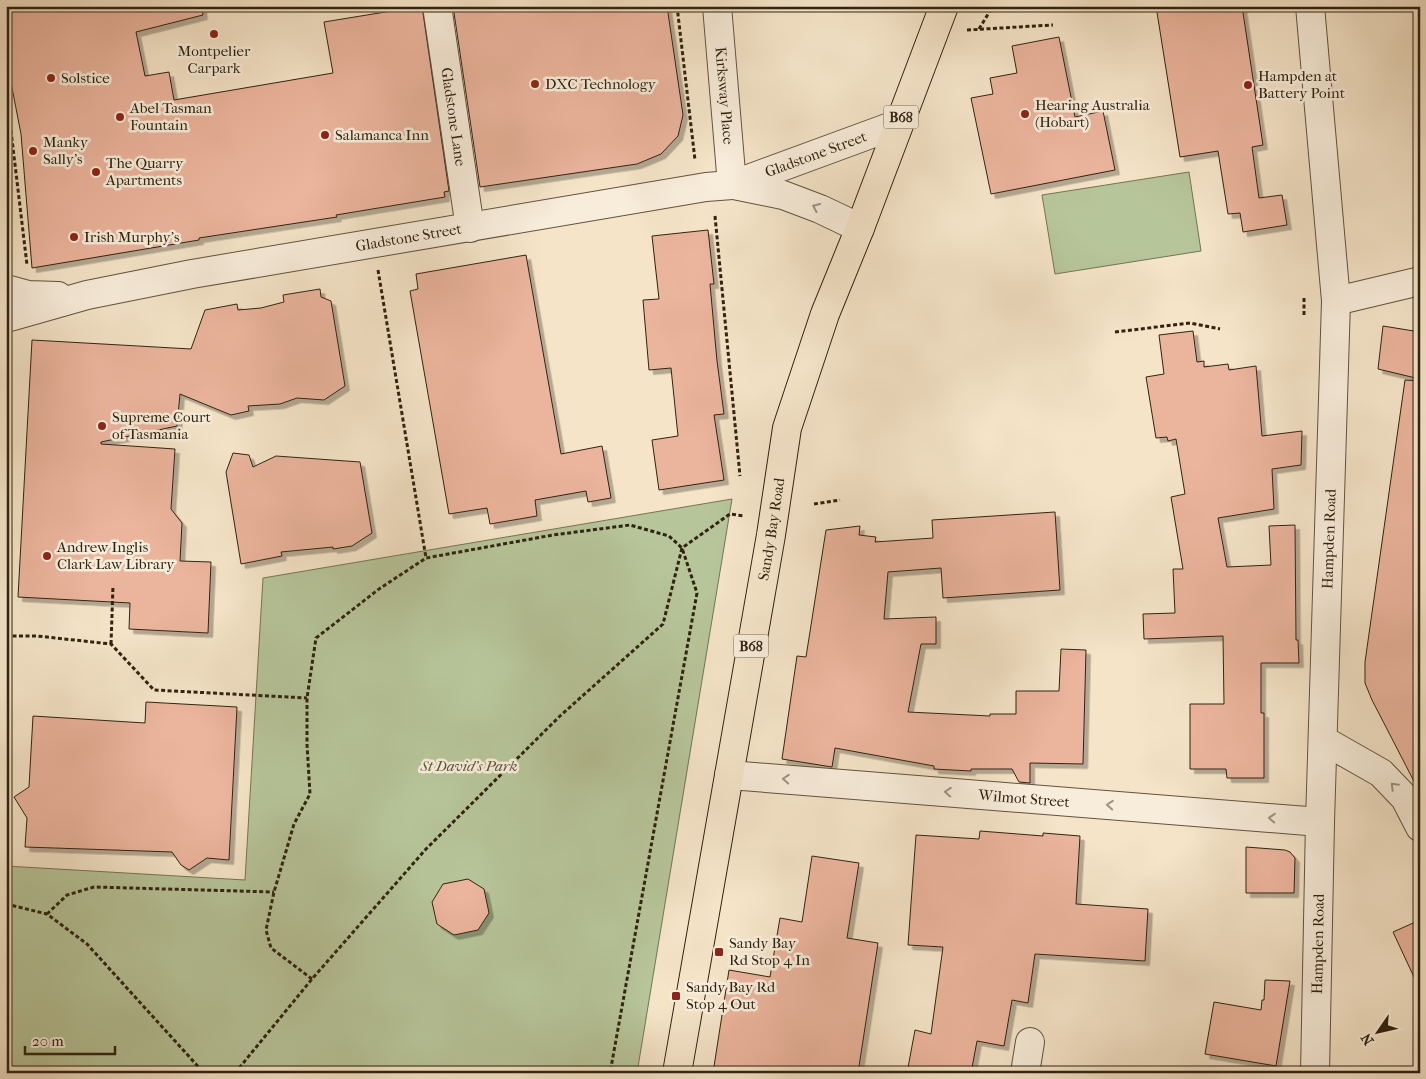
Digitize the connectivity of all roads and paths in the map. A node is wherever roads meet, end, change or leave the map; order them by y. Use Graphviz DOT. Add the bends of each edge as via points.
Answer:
graph roads {
  1 [pos="437,6"];
  2 [pos="677,6"];
  3 [pos="717,6"];
  4 [pos="944,6"];
  5 [pos="993,6"];
  6 [pos="1310,6"];
  7 [pos="1053,25"];
  8 [pos="979,29"];
  9 [pos="934,32"];
  10 [pos="6,105"];
  11 [pos="898,124"];
  12 [pos="696,160"];
  13 [pos="732,185"];
  14 [pos="715,213"];
  15 [pos="470,228"];
  16 [pos="860,228"];
  17 [pos="374,244"];
  18 [pos="27,270"];
  19 [pos="1420,281"];
  20 [pos="6,289"];
  21 [pos="87,296"];
  22 [pos="1336,301"];
  23 [pos="6,318"];
  24 [pos="1220,329"];
  25 [pos="1115,332"];
  26 [pos="740,476"];
  27 [pos="840,500"];
  28 [pos="814,504"];
  29 [pos="772,520"];
  30 [pos="682,548"];
  31 [pos="426,558"];
  32 [pos="113,586"];
  33 [pos="6,636"];
  34 [pos="111,644"];
  35 [pos="307,698"];
  36 [pos="1323,740"];
  37 [pos="729,775"];
  38 [pos="1320,822"];
  39 [pos="1420,827"];
  40 [pos="274,892"];
  41 [pos="6,904"];
  42 [pos="47,914"];
  43 [pos="312,979"];
  44 [pos="1030,1042"];
  45 [pos="204,1073"];
  46 [pos="235,1073"];
  47 [pos="610,1073"];
  48 [pos="677,1073"];
  49 [pos="1025,1073"];
  50 [pos="1315,1073"];
  1 -- 15 [label="street, Gladstone Lane" via="460,103"];
  2 -- 12 [label="path"];
  3 -- 13 [label="street, Kirksway Place"];
  4 -- 9 [label="main road, Sandy Bay Road / B68"];
  5 -- 8 [label="path"];
  6 -- 22 [label="street, Hampden Road"];
  7 -- 8 [label="path"];
  8 -- 9 [label="path"];
  9 -- 11 [label="main road, Sandy Bay Road / B68"];
  10 -- 18 [label="path"];
  11 -- 13 [label="street, Gladstone Street"];
  11 -- 16 [label="main road, Sandy Bay Road / B68"];
  13 -- 15 [label="street, Gladstone Street"];
  16 -- 13 [label="street, Gladstone Street, one-way" via="783,195"];
  14 -- 26 [label="path"];
  15 -- 17 [label="street, Gladstone Street"];
  16 -- 29 [label="main road, Sandy Bay Road / B68" via="825,314 787,428"];
  17 -- 21 [label="street, Gladstone Street" via="192,274"];
  17 -- 31 [label="path"];
  19 -- 22 [label="street"];
  20 -- 21 [label="street, Gladstone Street" via="45,297"];
  21 -- 23 [label="street, Gladstone Street"];
  22 -- 36 [label="street, Hampden Road"];
  24 -- 25 [label="path" via="1190,323"];
  27 -- 28 [label="path"];
  29 -- 30 [label="path" via="730,514"];
  29 -- 37 [label="main road, Sandy Bay Road / B68"];
  30 -- 31 [label="path" via="669,536 630,525"];
  30 -- 43 [label="path" via="662,624 560,716 426,849"];
  30 -- 47 [label="path" via="697,593"];
  31 -- 35 [label="path" via="379,589 316,638"];
  32 -- 34 [label="path"];
  33 -- 34 [label="path"];
  34 -- 35 [label="path" via="154,690"];
  35 -- 40 [label="path" via="310,794 294,824"];
  36 -- 38 [label="street, Hampden Road"];
  39 -- 36 [label="street, one-way" via="1405,798 1381,773"];
  38 -- 37 [label="street, Wilmot Street, one-way"];
  37 -- 48 [label="main road, Sandy Bay Road / B68"];
  38 -- 50 [label="street, Hampden Road"];
  40 -- 42 [label="path" via="94,887 66,895"];
  40 -- 43 [label="path" via="266,930 271,948"];
  41 -- 42 [label="path"];
  42 -- 45 [label="path" via="87,944"];
  43 -- 46 [label="path"];
  44 -- 49 [label="street"];
}
